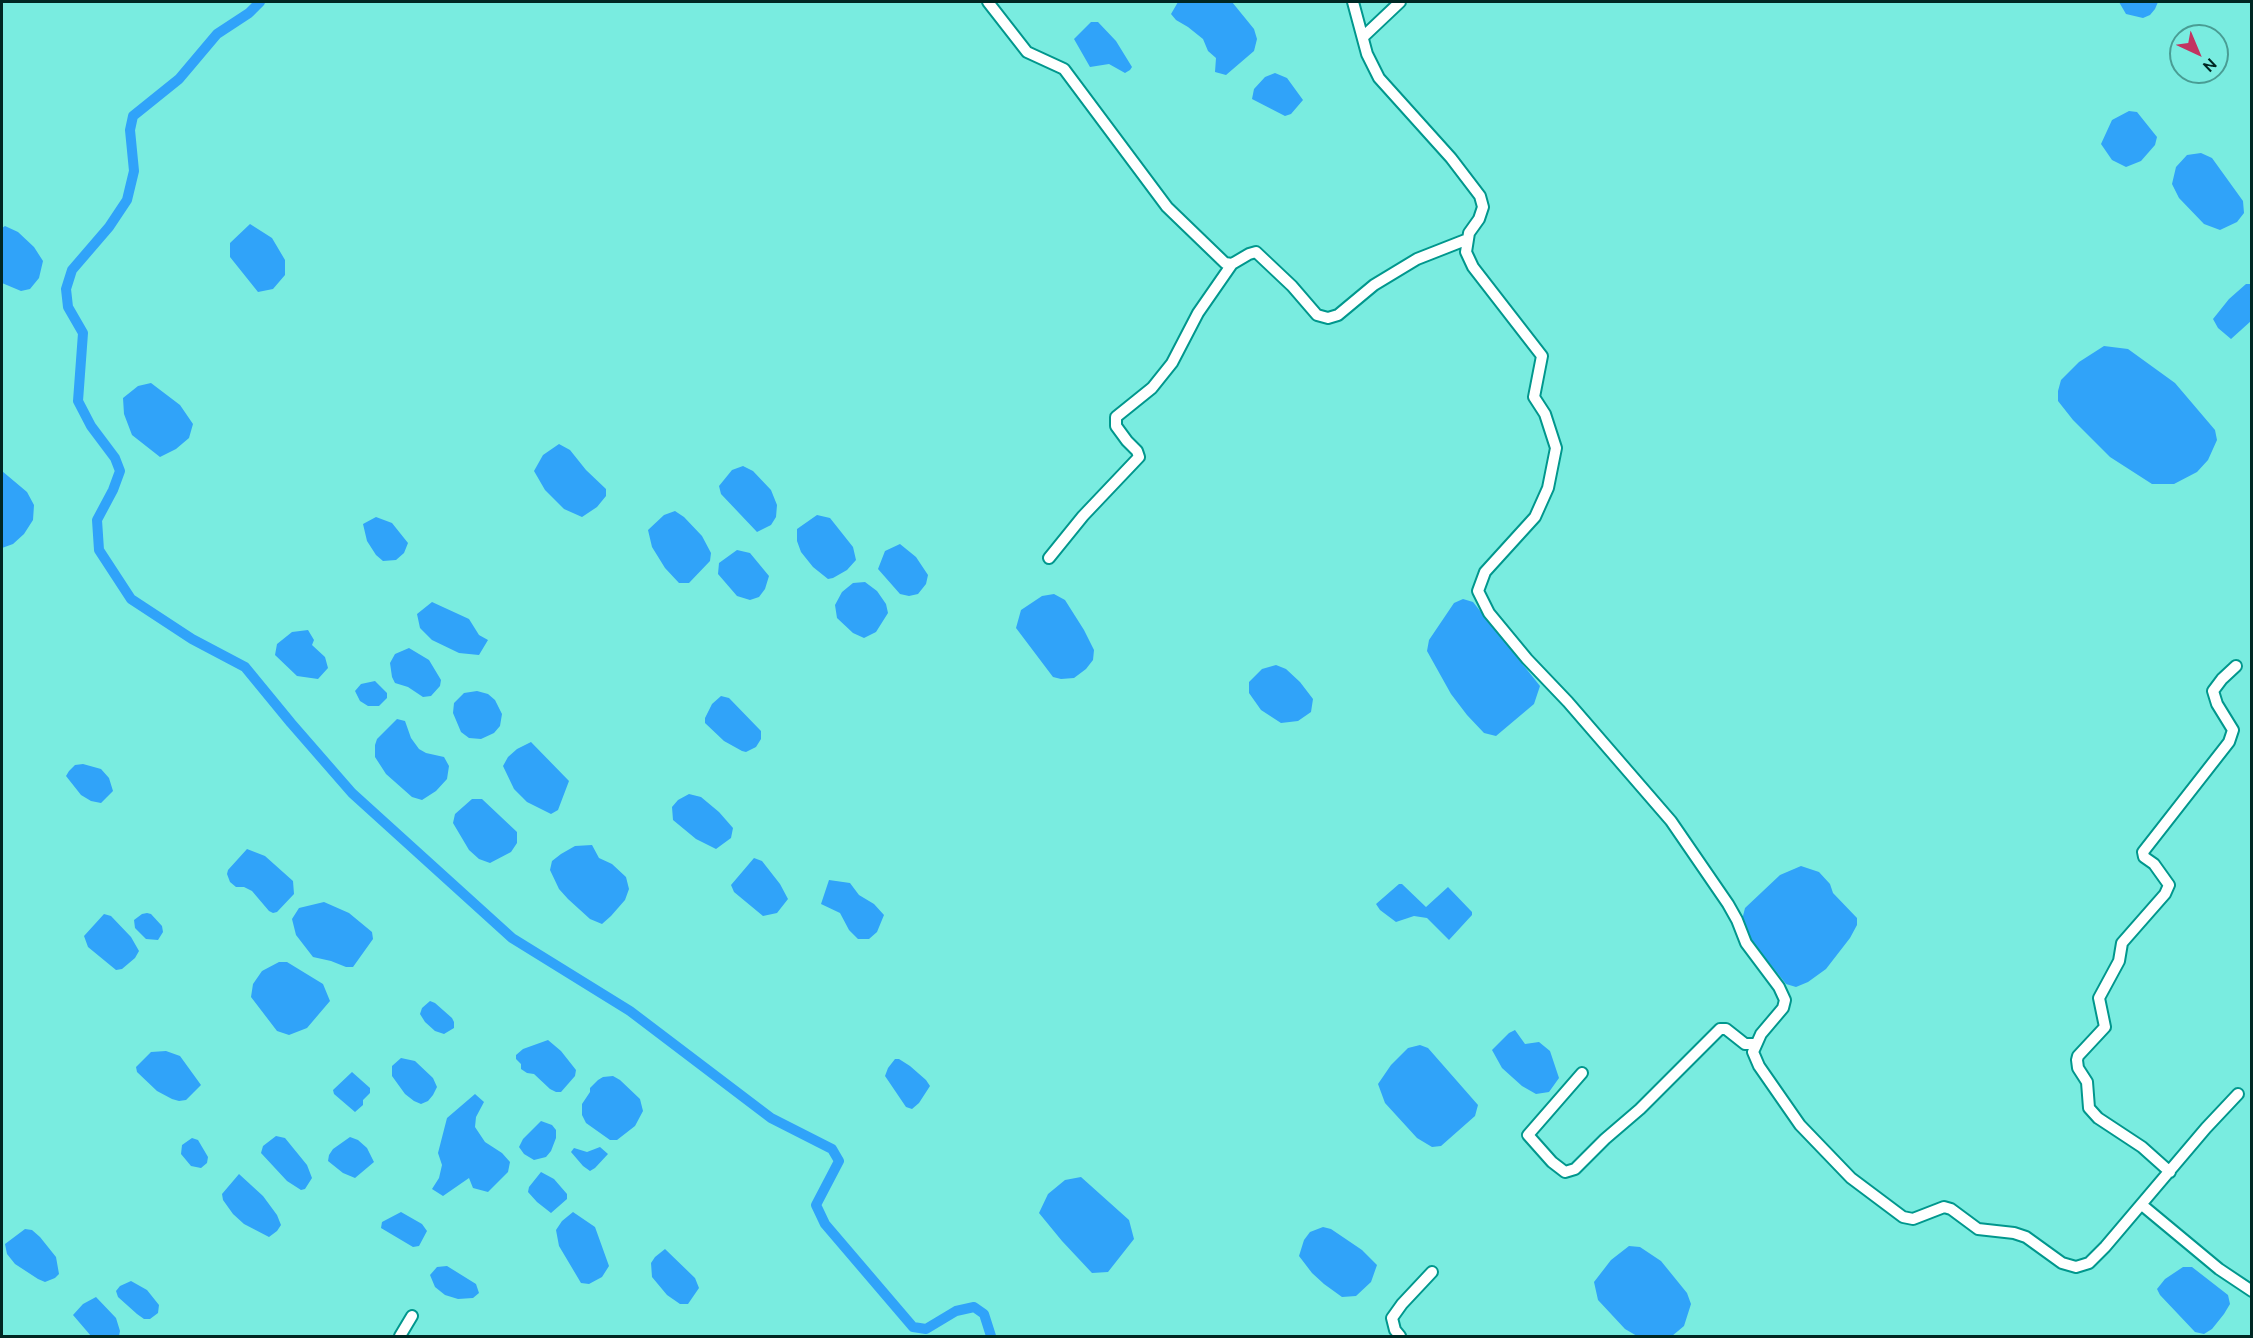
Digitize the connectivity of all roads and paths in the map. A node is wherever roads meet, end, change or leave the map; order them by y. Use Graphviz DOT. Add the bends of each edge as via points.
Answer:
graph roads {
  1 [pos="988,2"];
  2 [pos="1353,2"];
  3 [pos="1400,2"];
  4 [pos="1363,37"];
  5 [pos="1468,239"];
  6 [pos="1232,264"];
  7 [pos="1049,558"];
  8 [pos="2236,666"];
  9 [pos="1756,1044"];
  10 [pos="1582,1073"];
  11 [pos="2238,1094"];
  12 [pos="2170,1172"];
  13 [pos="2142,1204"];
  14 [pos="1432,1272"];
  15 [pos="2252,1291"];
  16 [pos="412,1316"];
  17 [pos="399,1336"];
  18 [pos="1400,1336"];
  1 -- 6 [label="street" via="1027,52 1064,69 1167,207 1225,263"];
  2 -- 4 [label="street"];
  3 -- 4 [label="street"];
  4 -- 5 [label="street" via="1379,78 1480,196 1483,207"];
  5 -- 6 [label="street" via="1417,259 1374,285 1338,315 1328,318 1317,315 1256,252"];
  5 -- 9 [label="street" via="1467,252 1473,267 1542,357 1534,397 1545,414 1556,448 1548,488 1535,517 1485,572 1478,591 1490,613 1527,659 1671,821 1728,904 1746,943 1779,987 1785,1000 1783,1008"];
  6 -- 7 [label="street" via="1198,314 1172,363 1152,388 1116,417 1116,426 1139,457"];
  8 -- 12 [label="street" via="2213,691 2233,730 2229,742 2144,852 2169,885 2122,943 2119,962 2099,998 2105,1027 2077,1060 2087,1082 2089,1108"];
  9 -- 10 [label="street" via="1745,1044 1726,1029 1720,1029 1575,1169 1565,1172 1528,1134"];
  9 -- 13 [label="street" via="1754,1052 1759,1066 1800,1125 1851,1178 1903,1216 1913,1219 1944,1207 1951,1209 1978,1229 2026,1237 2062,1263 2076,1267 2089,1263"];
  11 -- 12 [label="street"];
  12 -- 13 [label="street"];
  13 -- 15 [label="street" via="2219,1269"];
  14 -- 18 [label="street" via="1392,1318"];
  16 -- 17 [label="street"];
}
